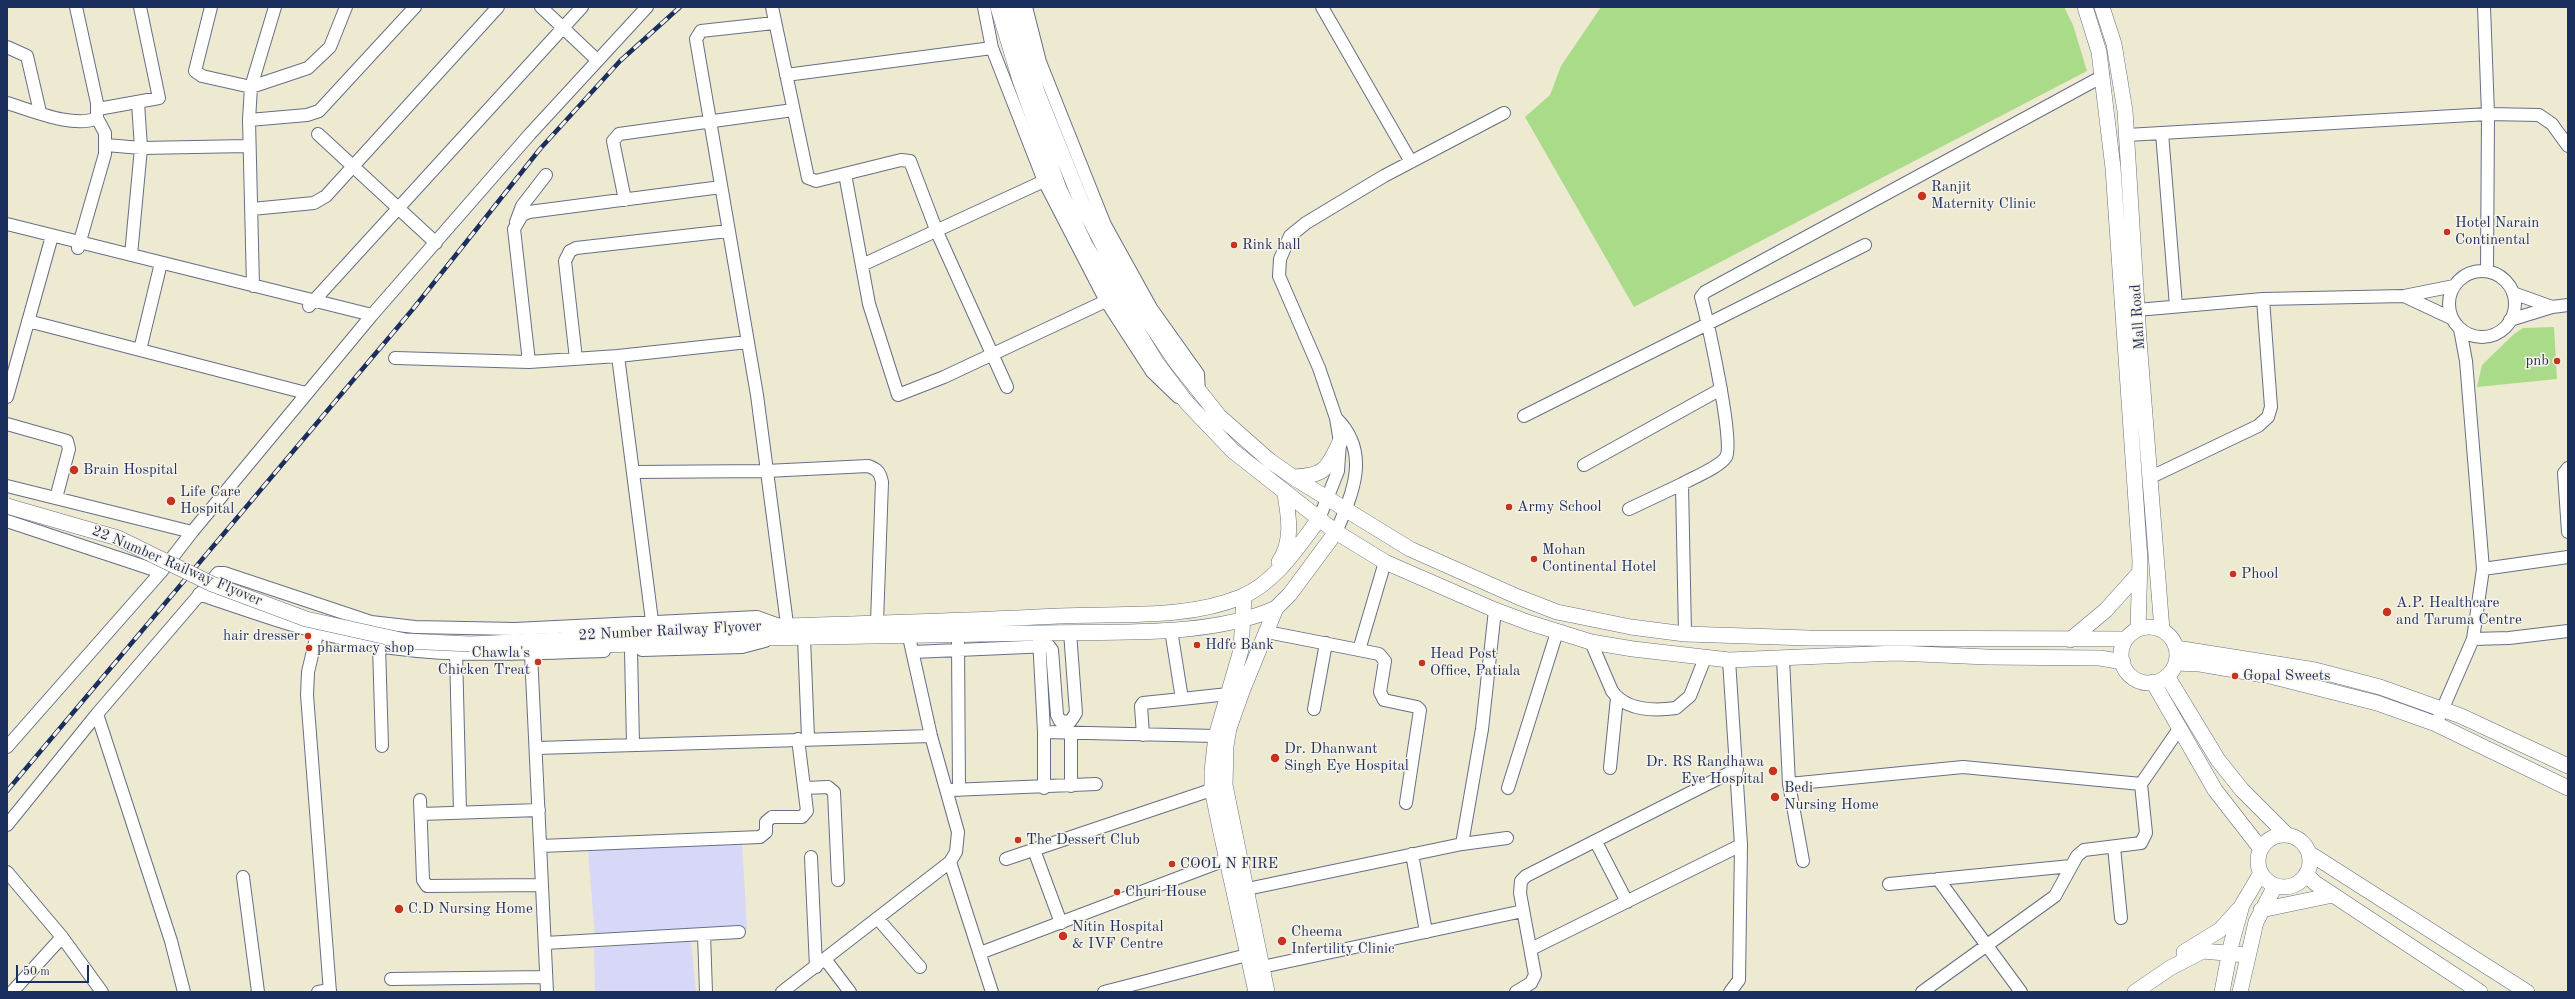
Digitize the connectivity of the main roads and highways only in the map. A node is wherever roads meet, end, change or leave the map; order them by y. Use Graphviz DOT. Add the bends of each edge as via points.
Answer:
graph roads {
  1 [pos="998,7"];
  2 [pos="1013,7"];
  3 [pos="2085,7"];
  4 [pos="2102,7"];
  5 [pos="1055,175"];
  6 [pos="1340,442"];
  7 [pos="1293,477"];
  8 [pos="1285,494"];
  9 [pos="7,506"];
  10 [pos="1319,519"];
  11 [pos="1336,532"];
  12 [pos="2140,572"];
  13 [pos="1267,580"];
  14 [pos="1244,596"];
  15 [pos="1276,608"];
  16 [pos="1244,620"];
  17 [pos="2138,629"];
  18 [pos="2162,630"];
  19 [pos="2126,639"];
  20 [pos="561,640"];
  21 [pos="2070,640"];
  22 [pos="2176,648"];
  23 [pos="2123,662"];
  24 [pos="2176,663"];
  25 [pos="2167,676"];
  26 [pos="2153,682"];
  27 [pos="2568,766"];
  28 [pos="1219,787"];
  29 [pos="2568,788"];
  30 [pos="2287,835"];
  31 [pos="2261,849"];
  32 [pos="2309,853"];
  33 [pos="2261,873"];
  34 [pos="2306,874"];
  35 [pos="2275,886"];
  36 [pos="2333,895"];
  37 [pos="2242,905"];
  38 [pos="2261,910"];
  39 [pos="2230,953"];
  40 [pos="2247,956"];
  41 [pos="2170,968"];
  42 [pos="1256,992"];
  43 [pos="1267,992"];
  44 [pos="2135,992"];
  45 [pos="2222,992"];
  46 [pos="2240,992"];
  47 [pos="2480,992"];
  48 [pos="2527,992"];
  1 -- 5 [label="main road" via="1020,80"];
  2 -- 5 [label="main road" via="1037,92"];
  3 -- 12 [label="main road, Mall Road" via="2099,52 2113,168"];
  4 -- 18 [label="main road, Mall Road" via="2114,44 2127,135 2137,310"];
  5 -- 7 [label="main road" via="1086,213 1120,278 1153,330 1200,393 1244,440"];
  5 -- 8 [label="main road" via="1089,251 1156,362 1187,403 1233,451"];
  6 -- 7 [label="main road" via="1324,471 1312,476"];
  7 -- 21 [label="main road" via="1410,549 1537,605 1605,622 1685,634 1809,638"];
  8 -- 10 [label="main road"];
  8 -- 13 [label="main road" via="1290,523 1289,537 1282,558"];
  9 -- 20 [label="main road, 22 Number Railway Flyover, bridge" via="118,538 212,584 306,619 405,640 470,644"];
  10 -- 11 [label="main road"];
  10 -- 13 [label="main road"];
  11 -- 15 [label="main road" via="1290,594"];
  11 -- 23 [label="main road" via="1385,562 1495,610 1591,642 1729,660 1897,653 2100,658"];
  12 -- 17 [label="main road, Mall Road"];
  12 -- 21 [label="main road" via="2106,610"];
  13 -- 14 [label="main road, 22 Number Railway Flyover"];
  14 -- 16 [label="main road"];
  14 -- 20 [label="main road, 22 Number Railway Flyover" via="1204,608 1131,615 783,624 583,633"];
  15 -- 16 [label="main road, 22 Number Railway Flyover"];
  15 -- 28 [label="main road" via="1229,728"];
  16 -- 20 [label="main road, 22 Number Railway Flyover" via="1171,630 1070,632 1039,639 958,642 910,636 681,639 579,644"];
  16 -- 28 [label="main road" via="1241,650 1212,752"];
  17 -- 18 [label="main road" via="2154,627"];
  17 -- 19 [label="main road"];
  18 -- 22 [label="main road" via="2173,640"];
  19 -- 21 [label="main road"];
  19 -- 23 [label="main road" via="2122,654"];
  22 -- 24 [label="main road"];
  22 -- 27 [label="main road" via="2315,670 2380,687 2444,709"];
  23 -- 26 [label="main road" via="2131,676 2137,680"];
  24 -- 25 [label="main road"];
  24 -- 29 [label="main road" via="2200,664 2308,684 2377,703 2436,724"];
  25 -- 26 [label="main road"];
  25 -- 30 [label="main road" via="2218,760 2242,790"];
  26 -- 31 [label="main road" via="2215,790"];
  28 -- 42 [label="main road" via="1228,859"];
  28 -- 43 [label="main road" via="1244,873"];
  30 -- 31 [label="main road" via="2269,840"];
  30 -- 32 [label="main road" via="2303,843"];
  31 -- 33 [label="main road" via="2258,861"];
  32 -- 34 [label="main road" via="2310,866"];
  32 -- 48 [label="main road"];
  33 -- 35 [label="main road"];
  33 -- 37 [label="main road"];
  34 -- 35 [label="main road" via="2295,884"];
  34 -- 36 [label="main road"];
  35 -- 38 [label="main road"];
  36 -- 38 [label="main road"];
  36 -- 47 [label="main road"];
  37 -- 39 [label="main road"];
  37 -- 41 [label="main road" via="2220,930 2186,950"];
  38 -- 40 [label="main road"];
  39 -- 40 [label="main road"];
  39 -- 41 [label="main road" via="2203,951"];
  39 -- 45 [label="main road"];
  40 -- 46 [label="main road"];
  41 -- 44 [label="main road"];
}
